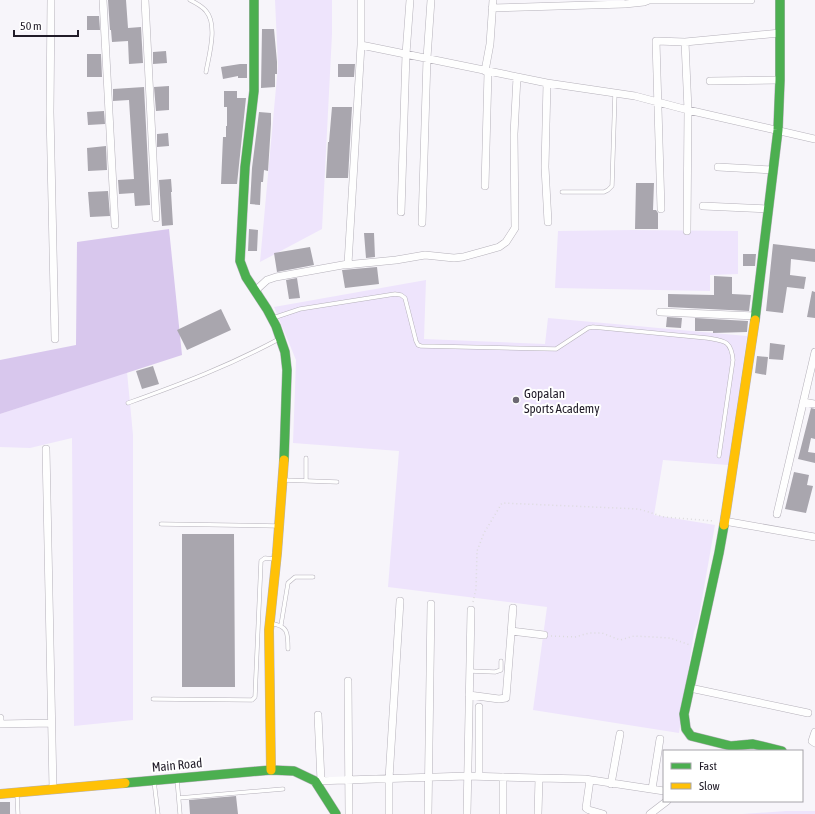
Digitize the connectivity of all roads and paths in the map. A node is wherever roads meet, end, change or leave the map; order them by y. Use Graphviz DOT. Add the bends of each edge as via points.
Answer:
graph roads {
  1 [pos="51,0"];
  2 [pos="104,0"];
  3 [pos="145,0"];
  4 [pos="190,0"];
  5 [pos="254,0"];
  6 [pos="361,0"];
  7 [pos="410,0"];
  8 [pos="431,0"];
  9 [pos="493,0"];
  10 [pos="649,0"];
  11 [pos="751,0"];
  12 [pos="780,0"];
  13 [pos="612,2"];
  14 [pos="572,3"];
  15 [pos="531,4"];
  16 [pos="492,8"];
  17 [pos="780,33"];
  18 [pos="685,42"];
  19 [pos="361,45"];
  20 [pos="406,54"];
  21 [pos="427,58"];
  22 [pos="487,71"];
  23 [pos="206,72"];
  24 [pos="516,77"];
  25 [pos="780,80"];
  26 [pos="710,81"];
  27 [pos="547,83"];
  28 [pos="615,93"];
  29 [pos="658,101"];
  30 [pos="688,110"];
  31 [pos="778,130"];
  32 [pos="815,139"];
  33 [pos="718,167"];
  34 [pos="773,170"];
  35 [pos="485,186"];
  36 [pos="562,192"];
  37 [pos="703,206"];
  38 [pos="661,209"];
  39 [pos="768,209"];
  40 [pos="401,212"];
  41 [pos="156,218"];
  42 [pos="548,222"];
  43 [pos="422,223"];
  44 [pos="115,225"];
  45 [pos="687,231"];
  46 [pos="343,265"];
  47 [pos="255,290"];
  48 [pos="660,312"];
  49 [pos="756,316"];
  50 [pos="272,319"];
  51 [pos="281,338"];
  52 [pos="55,339"];
  53 [pos="815,352"];
  54 [pos="803,402"];
  55 [pos="128,403"];
  56 [pos="815,404"];
  57 [pos="46,449"];
  58 [pos="719,456"];
  59 [pos="306,458"];
  60 [pos="282,480"];
  61 [pos="306,481"];
  62 [pos="337,482"];
  63 [pos="777,514"];
  64 [pos="724,522"];
  65 [pos="161,524"];
  66 [pos="279,526"];
  67 [pos="815,537"];
  68 [pos="276,559"];
  69 [pos="313,577"];
  70 [pos="400,601"];
  71 [pos="431,604"];
  72 [pos="513,608"];
  73 [pos="471,610"];
  74 [pos="270,623"];
  75 [pos="281,625"];
  76 [pos="511,631"];
  77 [pos="544,636"];
  78 [pos="698,648"];
  79 [pos="288,649"];
  80 [pos="502,662"];
  81 [pos="469,671"];
  82 [pos="348,681"];
  83 [pos="690,688"];
  84 [pos="468,695"];
  85 [pos="153,699"];
  86 [pos="479,706"];
  87 [pos="808,713"];
  88 [pos="318,715"];
  89 [pos="0,718"];
  90 [pos="51,723"];
  91 [pos="815,732"];
  92 [pos="620,734"];
  93 [pos="660,740"];
  94 [pos="815,743"];
  95 [pos="734,748"];
  96 [pos="778,750"];
  97 [pos="271,770"];
  98 [pos="467,776"];
  99 [pos="479,776"];
  100 [pos="428,777"];
  101 [pos="503,777"];
  102 [pos="177,778"];
  103 [pos="389,778"];
  104 [pos="539,778"];
  105 [pos="154,780"];
  106 [pos="348,780"];
  107 [pos="590,780"];
  108 [pos="318,781"];
  109 [pos="611,784"];
  110 [pos="53,789"];
  111 [pos="283,789"];
  112 [pos="652,789"];
  113 [pos="663,791"];
  114 [pos="17,792"];
  115 [pos="0,794"];
  116 [pos="179,798"];
  117 [pos="666,802"];
  118 [pos="18,814"];
  119 [pos="158,814"];
  120 [pos="180,814"];
  121 [pos="336,814"];
  122 [pos="349,814"];
  123 [pos="389,814"];
  124 [pos="428,814"];
  125 [pos="467,814"];
  126 [pos="503,814"];
  127 [pos="538,814"];
  128 [pos="603,814"];
  129 [pos="650,814"];
  1 -- 52 [label="street" via="50,112"];
  2 -- 44 [label="street"];
  3 -- 41 [label="street"];
  4 -- 23 [label="lane" via="207,12 210,19 212,39"];
  5 -- 47 [label="street" via="254,91 245,167 240,261 244,276"];
  6 -- 19 [label="street"];
  7 -- 20 [label="street"];
  8 -- 21 [label="street"];
  9 -- 16 [label="street"];
  10 -- 11 [label="street"];
  10 -- 13 [label="street"];
  12 -- 17 [label="street"];
  13 -- 14 [label="street"];
  14 -- 15 [label="street"];
  15 -- 16 [label="street"];
  16 -- 22 [label="street"];
  17 -- 18 [label="street"];
  17 -- 25 [label="street"];
  18 -- 29 [label="street" via="656,41"];
  18 -- 30 [label="street"];
  19 -- 20 [label="street"];
  19 -- 46 [label="street" via="348,264"];
  20 -- 21 [label="street"];
  20 -- 40 [label="street"];
  21 -- 22 [label="street"];
  21 -- 43 [label="street"];
  22 -- 24 [label="street"];
  22 -- 35 [label="street"];
  24 -- 27 [label="street"];
  24 -- 46 [label="street" via="515,228 506,242 499,247 463,257 425,255"];
  25 -- 26 [label="street"];
  25 -- 31 [label="street"];
  27 -- 28 [label="street"];
  27 -- 42 [label="street" via="545,168"];
  28 -- 29 [label="street"];
  28 -- 36 [label="lane" via="612,186 604,192"];
  29 -- 30 [label="street"];
  29 -- 38 [label="street"];
  30 -- 31 [label="street"];
  30 -- 45 [label="street"];
  31 -- 32 [label="street"];
  31 -- 34 [label="street"];
  33 -- 34 [label="street"];
  34 -- 39 [label="street"];
  37 -- 39 [label="street"];
  39 -- 49 [label="street"];
  46 -- 47 [label="street" via="276,277 267,280"];
  47 -- 50 [label="street"];
  48 -- 49 [label="street"];
  49 -- 64 [label="street"];
  50 -- 51 [label="street"];
  50 -- 58 [label="lane" via="300,309 395,294 405,298 416,341 421,346 556,349 593,327 724,341 730,345 734,360"];
  51 -- 55 [label="lane" via="189,382"];
  51 -- 60 [label="street" via="287,359"];
  53 -- 54 [label="street"];
  54 -- 56 [label="street"];
  54 -- 63 [label="street"];
  57 -- 90 [label="street"];
  59 -- 61 [label="lane"];
  60 -- 61 [label="lane"];
  60 -- 66 [label="street"];
  61 -- 62 [label="lane"];
  64 -- 67 [label="street"];
  64 -- 73 [label="path" via="664,517 639,509 502,503 484,533 477,551 476,589"];
  64 -- 78 [label="street"];
  65 -- 66 [label="lane"];
  66 -- 68 [label="street"];
  68 -- 74 [label="street"];
  68 -- 85 [label="lane" via="261,560 254,699"];
  69 -- 75 [label="lane" via="295,577 288,583"];
  70 -- 103 [label="street"];
  71 -- 100 [label="street"];
  72 -- 76 [label="street"];
  73 -- 81 [label="street"];
  74 -- 75 [label="lane"];
  74 -- 97 [label="street"];
  75 -- 79 [label="lane" via="288,638"];
  76 -- 77 [label="street"];
  76 -- 84 [label="street" via="506,698"];
  77 -- 78 [label="path" via="575,637 602,632 620,640 634,636 670,638"];
  78 -- 83 [label="street"];
  80 -- 81 [label="lane" via="501,670 495,672"];
  81 -- 84 [label="street"];
  82 -- 106 [label="street"];
  83 -- 87 [label="street"];
  83 -- 95 [label="street" via="684,714 686,733"];
  84 -- 98 [label="street"];
  86 -- 99 [label="street"];
  88 -- 108 [label="street"];
  89 -- 90 [label="street" via="0,724"];
  90 -- 110 [label="street"];
  91 -- 94 [label="street" via="812,741"];
  92 -- 109 [label="street"];
  93 -- 112 [label="street"];
  95 -- 96 [label="street" via="753,744"];
  97 -- 102 [label="street, Main Road"];
  97 -- 108 [label="street, Main Road" via="294,771"];
  98 -- 99 [label="street"];
  98 -- 100 [label="street"];
  98 -- 125 [label="street"];
  99 -- 101 [label="street"];
  100 -- 103 [label="street"];
  100 -- 124 [label="street"];
  101 -- 104 [label="street"];
  101 -- 126 [label="street"];
  102 -- 105 [label="street, Main Road"];
  102 -- 116 [label="lane"];
  103 -- 106 [label="street"];
  103 -- 123 [label="street"];
  104 -- 107 [label="street"];
  104 -- 127 [label="street"];
  105 -- 110 [label="street, Main Road"];
  105 -- 119 [label="lane"];
  106 -- 108 [label="street"];
  106 -- 122 [label="street"];
  107 -- 109 [label="street"];
  107 -- 128 [label="street" via="586,808"];
  108 -- 121 [label="street"];
  109 -- 112 [label="street"];
  110 -- 114 [label="street, Main Road"];
  111 -- 116 [label="lane"];
  112 -- 113 [label="street"];
  114 -- 115 [label="street, Main Road"];
  114 -- 118 [label="lane"];
  116 -- 120 [label="lane"];
  117 -- 129 [label="street"];
}
